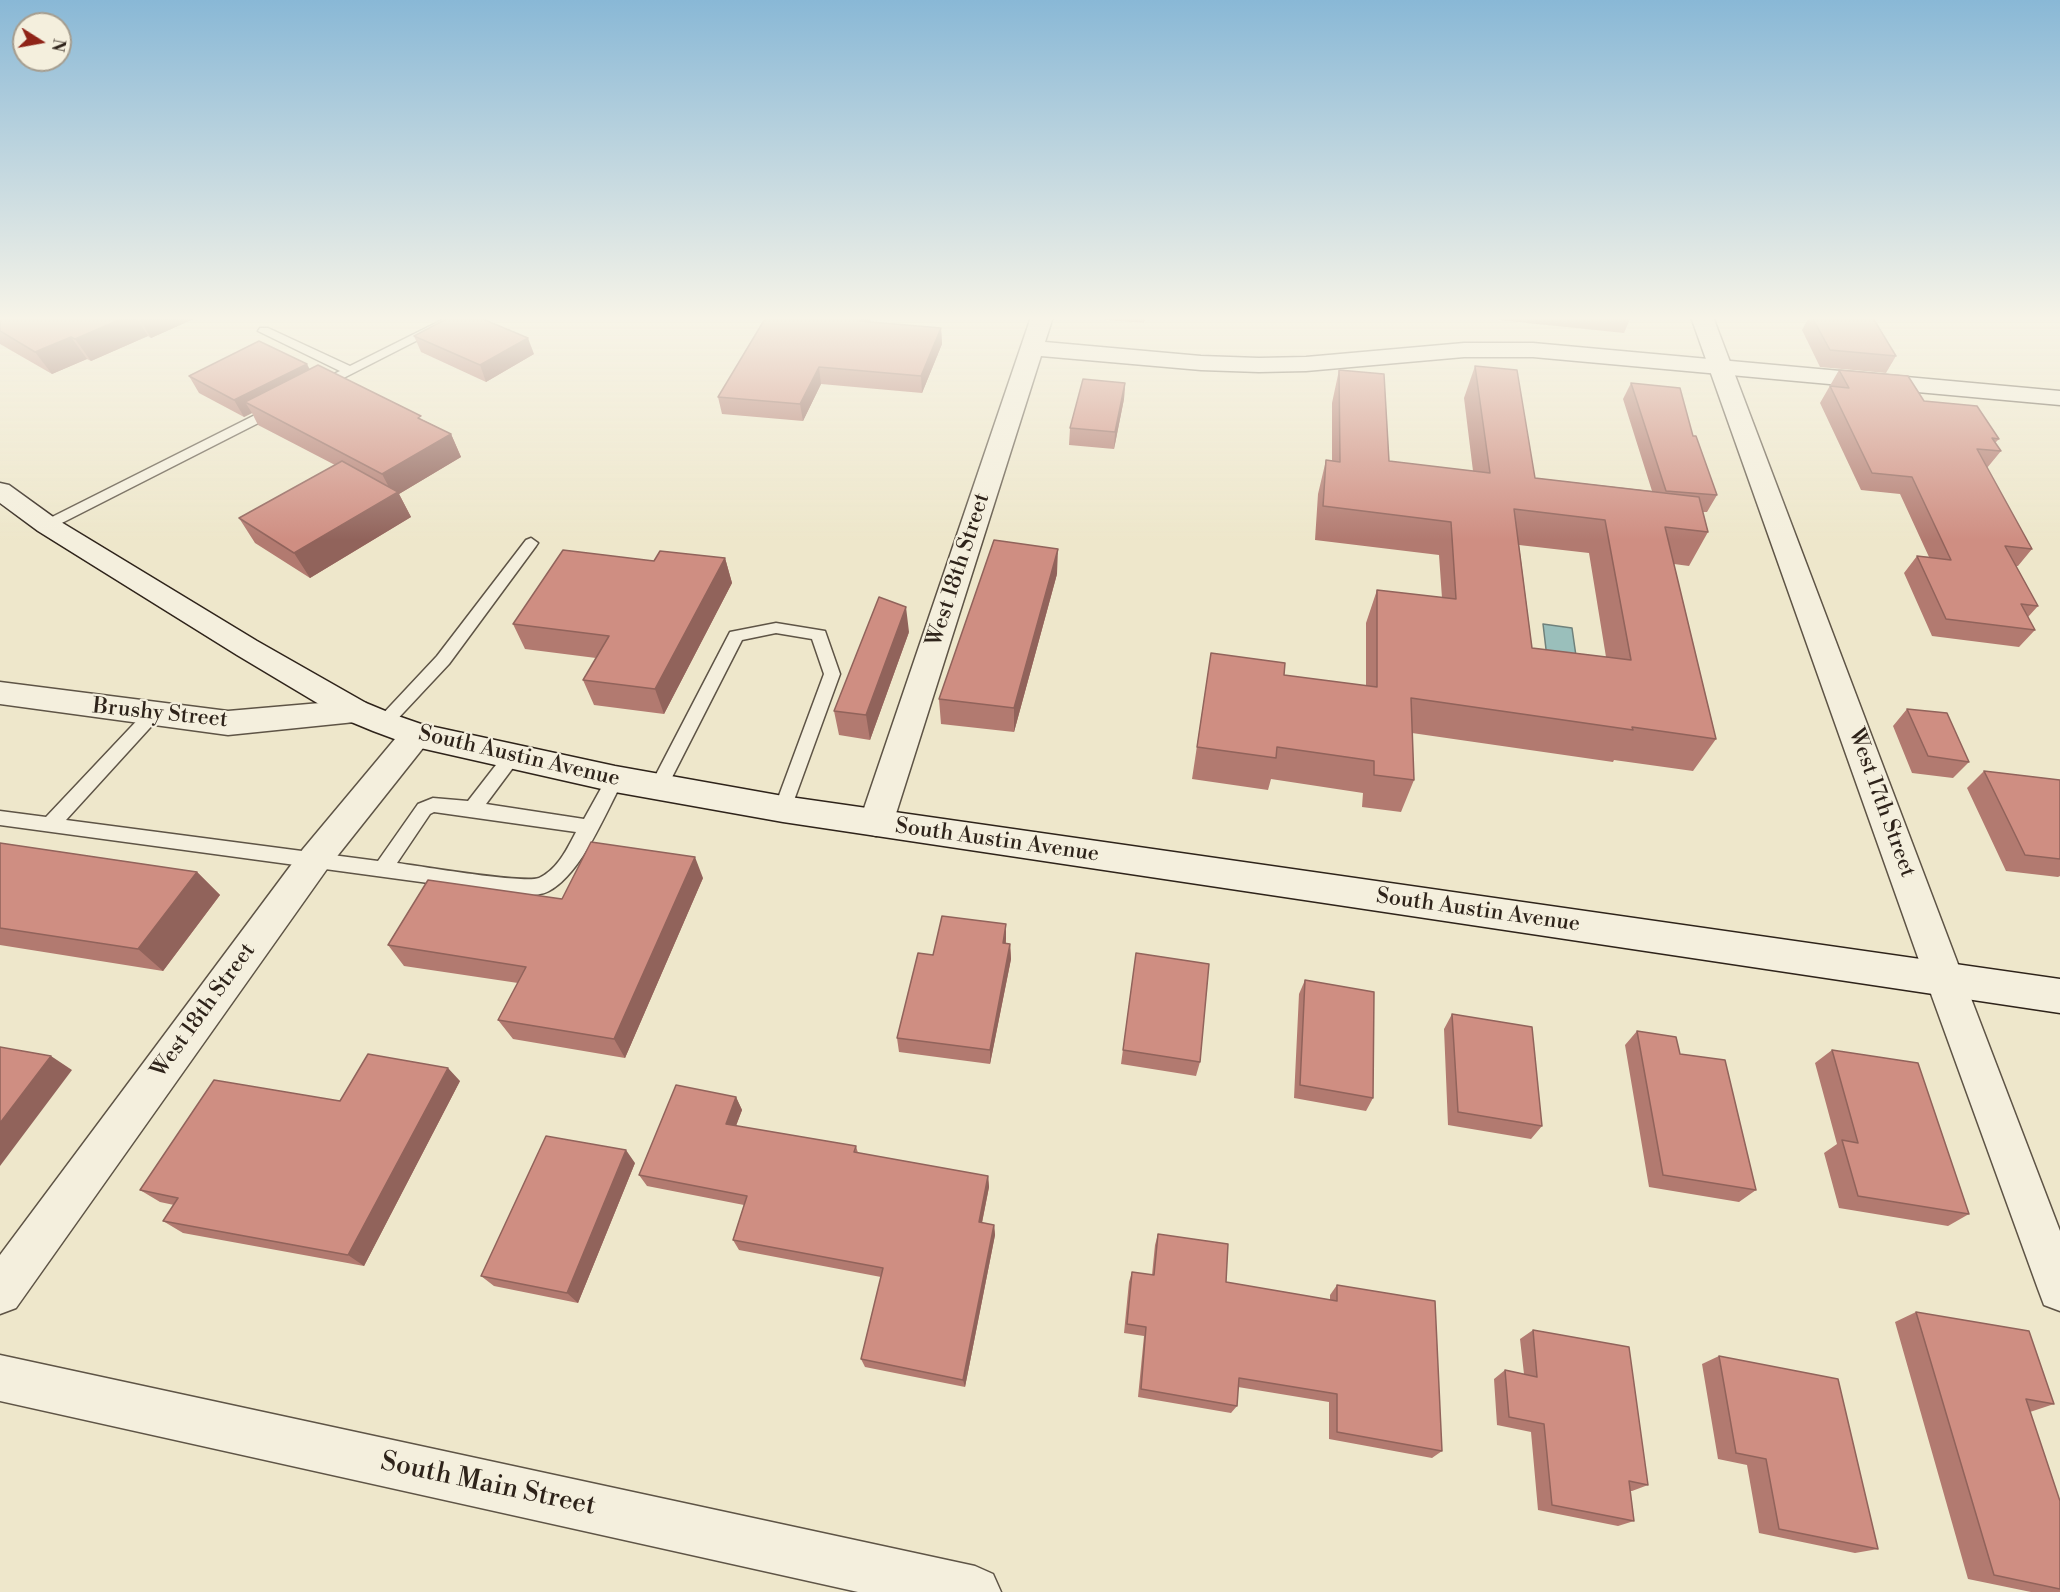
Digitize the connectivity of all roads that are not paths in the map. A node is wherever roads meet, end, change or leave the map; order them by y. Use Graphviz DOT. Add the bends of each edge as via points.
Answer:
graph roads {
  1 [pos="1017,391"];
  2 [pos="1730,391"];
  3 [pos="1987,391"];
  4 [pos="2060,398"];
  5 [pos="287,403"];
  6 [pos="0,491"];
  7 [pos="47,525"];
  8 [pos="531,543"];
  9 [pos="0,693"];
  10 [pos="152,715"];
  11 [pos="385,723"];
  12 [pos="512,757"];
  13 [pos="615,779"];
  14 [pos="658,788"];
  15 [pos="472,808"];
  16 [pos="783,809"];
  17 [pos="0,818"];
  18 [pos="876,823"];
  19 [pos="50,825"];
  20 [pos="589,826"];
  21 [pos="315,859"];
  22 [pos="383,868"];
  23 [pos="1945,980"];
  24 [pos="2060,996"];
  25 [pos="2060,1289"];
  26 [pos="0,1292"];
  27 [pos="0,1378"];
  28 [pos="975,1592"];
  1 -- 18 [label="street, West 18th Street"];
  2 -- 23 [label="street, West 17th Street"];
  3 -- 4 [label="street"];
  5 -- 7 [label="lane"];
  6 -- 7 [label="street, South Austin Avenue"];
  7 -- 11 [label="street, South Austin Avenue" via="247,648"];
  8 -- 11 [label="lane" via="444,660"];
  9 -- 10 [label="street, Brushy Street"];
  10 -- 11 [label="street, Brushy Street" via="228,723"];
  10 -- 19 [label="lane"];
  11 -- 12 [label="street, South Austin Avenue"];
  11 -- 21 [label="street, West 18th Street"];
  12 -- 13 [label="street, South Austin Avenue"];
  12 -- 15 [label="lane"];
  13 -- 14 [label="street, South Austin Avenue"];
  13 -- 20 [label="lane"];
  14 -- 16 [label="street, South Austin Avenue"];
  14 -- 16 [label="lane" via="736,636 776,628 819,635 832,674"];
  15 -- 20 [label="lane"];
  15 -- 22 [label="lane" via="424,808"];
  16 -- 18 [label="street, South Austin Avenue"];
  17 -- 19 [label="lane"];
  18 -- 23 [label="street, South Austin Avenue"];
  19 -- 21 [label="lane"];
  20 -- 22 [label="lane" via="567,867 542,886 517,887"];
  21 -- 22 [label="lane"];
  21 -- 26 [label="street, West 18th Street"];
  23 -- 24 [label="street, South Austin Avenue"];
  23 -- 25 [label="street, West 17th Street"];
  27 -- 28 [label="street, South Main Street"];
}
